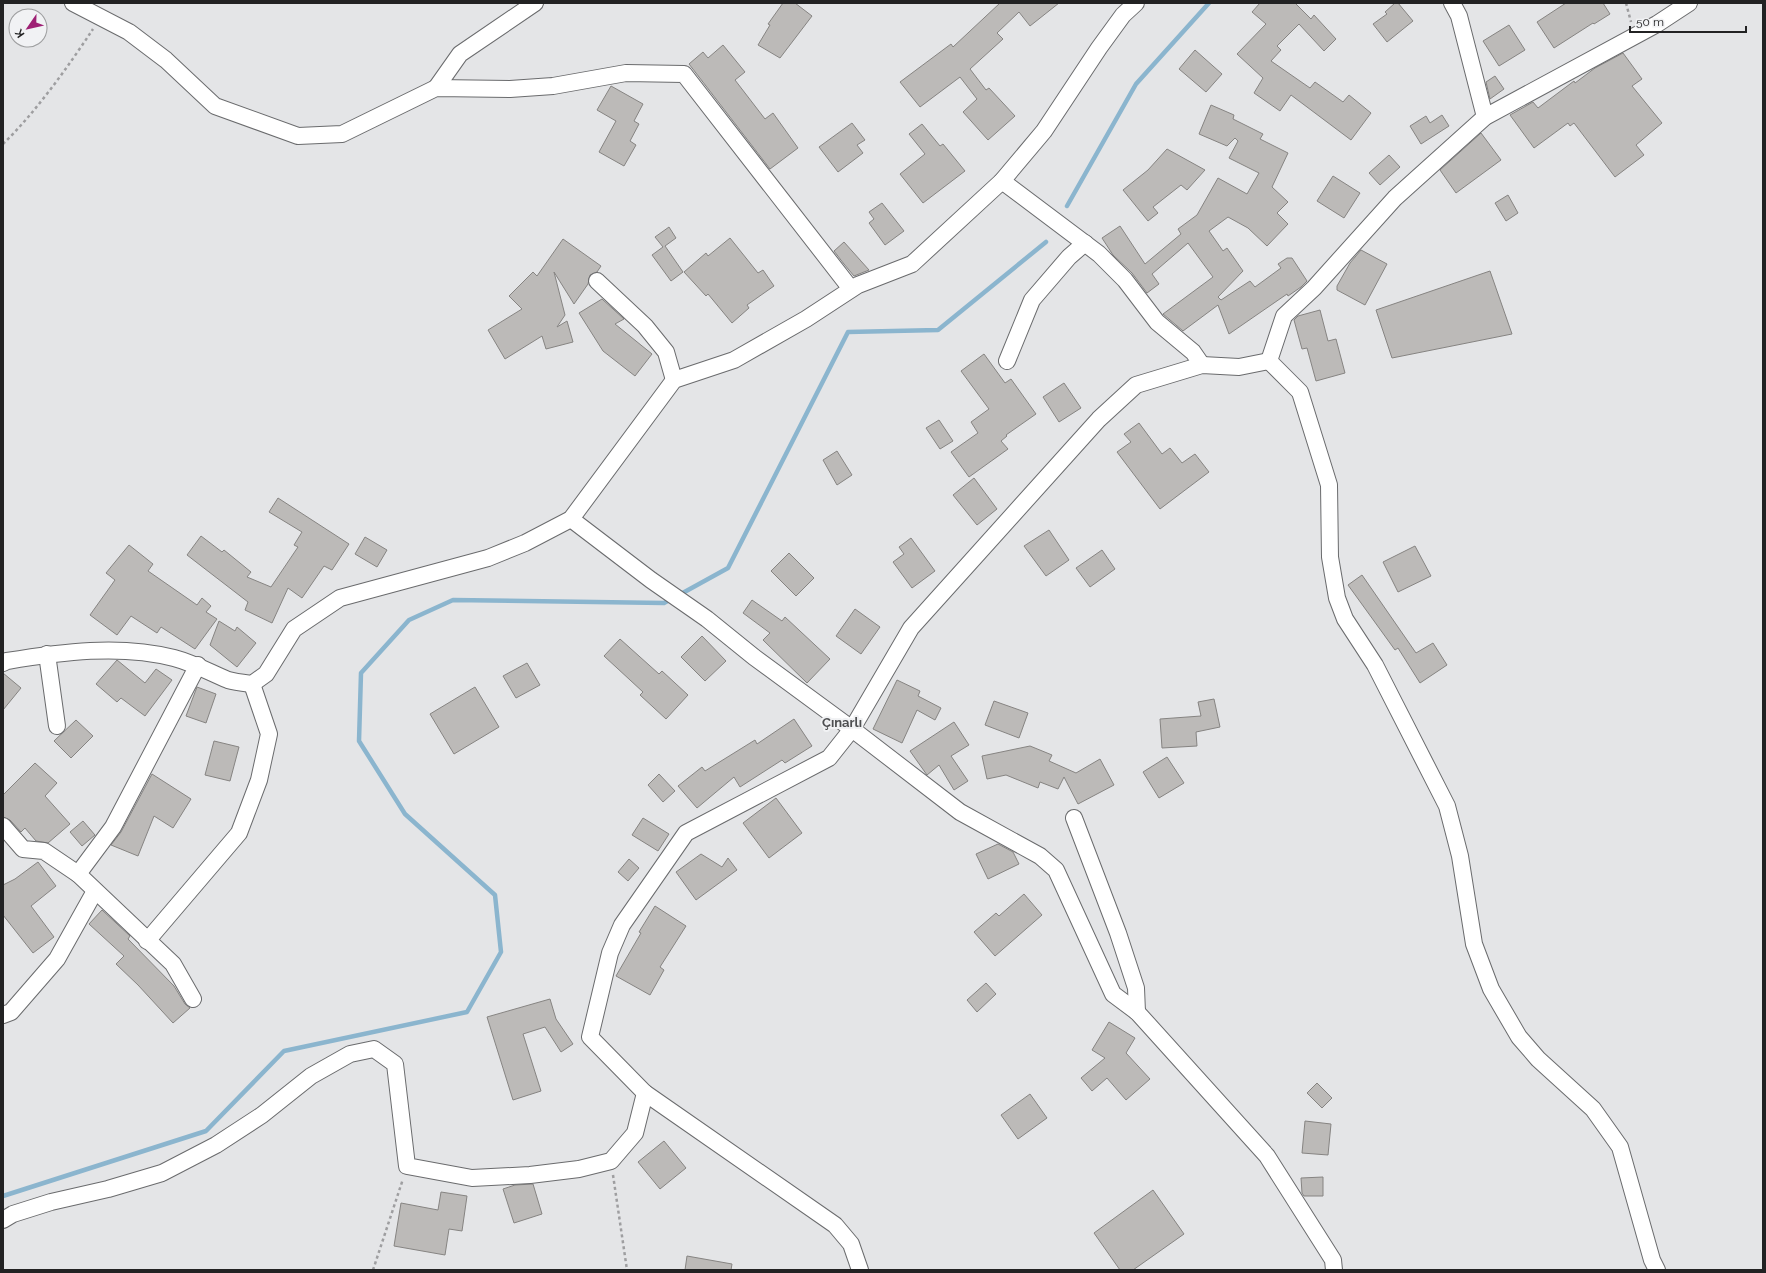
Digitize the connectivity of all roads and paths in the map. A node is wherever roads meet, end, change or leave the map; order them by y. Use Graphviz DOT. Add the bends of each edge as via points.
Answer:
graph roads {
  1 [pos="73,3"];
  2 [pos="535,3"];
  3 [pos="1136,3"];
  4 [pos="1452,3"];
  5 [pos="1689,3"];
  6 [pos="100,18"];
  7 [pos="436,88"];
  8 [pos="1485,117"];
  9 [pos="3,144"];
  10 [pos="1002,181"];
  11 [pos="1085,243"];
  12 [pos="597,281"];
  13 [pos="851,289"];
  14 [pos="1007,361"];
  15 [pos="1269,361"];
  16 [pos="1202,365"];
  17 [pos="674,380"];
  18 [pos="571,519"];
  19 [pos="47,654"];
  20 [pos="3,663"];
  21 [pos="198,665"];
  22 [pos="252,684"];
  23 [pos="57,726"];
  24 [pos="852,729"];
  25 [pos="1074,818"];
  26 [pos="3,826"];
  27 [pos="78,874"];
  28 [pos="95,891"];
  29 [pos="147,941"];
  30 [pos="193,999"];
  31 [pos="1137,1012"];
  32 [pos="3,1015"];
  33 [pos="645,1094"];
  34 [pos="611,1161"];
  35 [pos="407,1166"];
  36 [pos="3,1220"];
  37 [pos="373,1270"];
  38 [pos="627,1270"];
  39 [pos="860,1270"];
  40 [pos="1334,1270"];
  41 [pos="1657,1270"];
  1 -- 6 [label="street"];
  2 -- 7 [label="street" via="460,54"];
  3 -- 10 [label="street" via="1099,48 1044,131"];
  4 -- 8 [label="street" via="1459,16"];
  5 -- 8 [label="street" via="1657,24"];
  6 -- 7 [label="street" via="129,32 166,60 215,106 298,136 342,134"];
  6 -- 9 [label="path" via="74,58"];
  7 -- 13 [label="street" via="510,89 553,86 626,73 684,74"];
  8 -- 15 [label="street" via="1395,198 1314,288 1284,316"];
  10 -- 11 [label="street"];
  10 -- 13 [label="street" via="912,264"];
  11 -- 14 [label="street" via="1069,257 1032,300"];
  11 -- 16 [label="street" via="1125,280 1157,322 1193,352"];
  12 -- 17 [label="street" via="645,326 666,352"];
  13 -- 17 [label="street" via="806,319 734,360"];
  15 -- 16 [label="street" via="1239,367"];
  15 -- 41 [label="street" via="1300,392 1329,485 1330,557 1342,612 1376,665 1447,806 1460,856 1474,944 1491,989 1519,1037 1538,1059 1593,1109 1620,1147"];
  16 -- 24 [label="street" via="1136,385 1099,419 911,628"];
  17 -- 18 [label="street"];
  18 -- 22 [label="street" via="525,543 488,558 340,598 294,629 266,674"];
  18 -- 24 [label="street"];
  19 -- 20 [label="street"];
  19 -- 21 [label="street" via="127,651"];
  19 -- 23 [label="street"];
  21 -- 22 [label="street" via="229,680"];
  21 -- 27 [label="street" via="113,827"];
  22 -- 29 [label="street" via="269,734 259,780 239,833"];
  24 -- 31 [label="street" via="960,812 1040,856 1056,870 1113,994"];
  24 -- 33 [label="street" via="829,758 686,833 622,925 610,953 590,1037"];
  25 -- 31 [label="street" via="1136,988"];
  26 -- 27 [label="street" via="23,850 44,852"];
  27 -- 28 [label="street"];
  28 -- 29 [label="street"];
  28 -- 32 [label="street" via="57,959 11,1012"];
  29 -- 30 [label="street" via="173,964"];
  31 -- 40 [label="street" via="1267,1156 1334,1260"];
  33 -- 34 [label="street" via="635,1133"];
  33 -- 39 [label="street" via="835,1225 851,1244"];
  34 -- 35 [label="street" via="579,1169 530,1175 472,1178"];
  34 -- 38 [label="path"];
  35 -- 36 [label="street" via="395,1064 374,1049 350,1054 311,1076 262,1115 216,1145 162,1173 51,1202"];
  35 -- 37 [label="path"];
}
